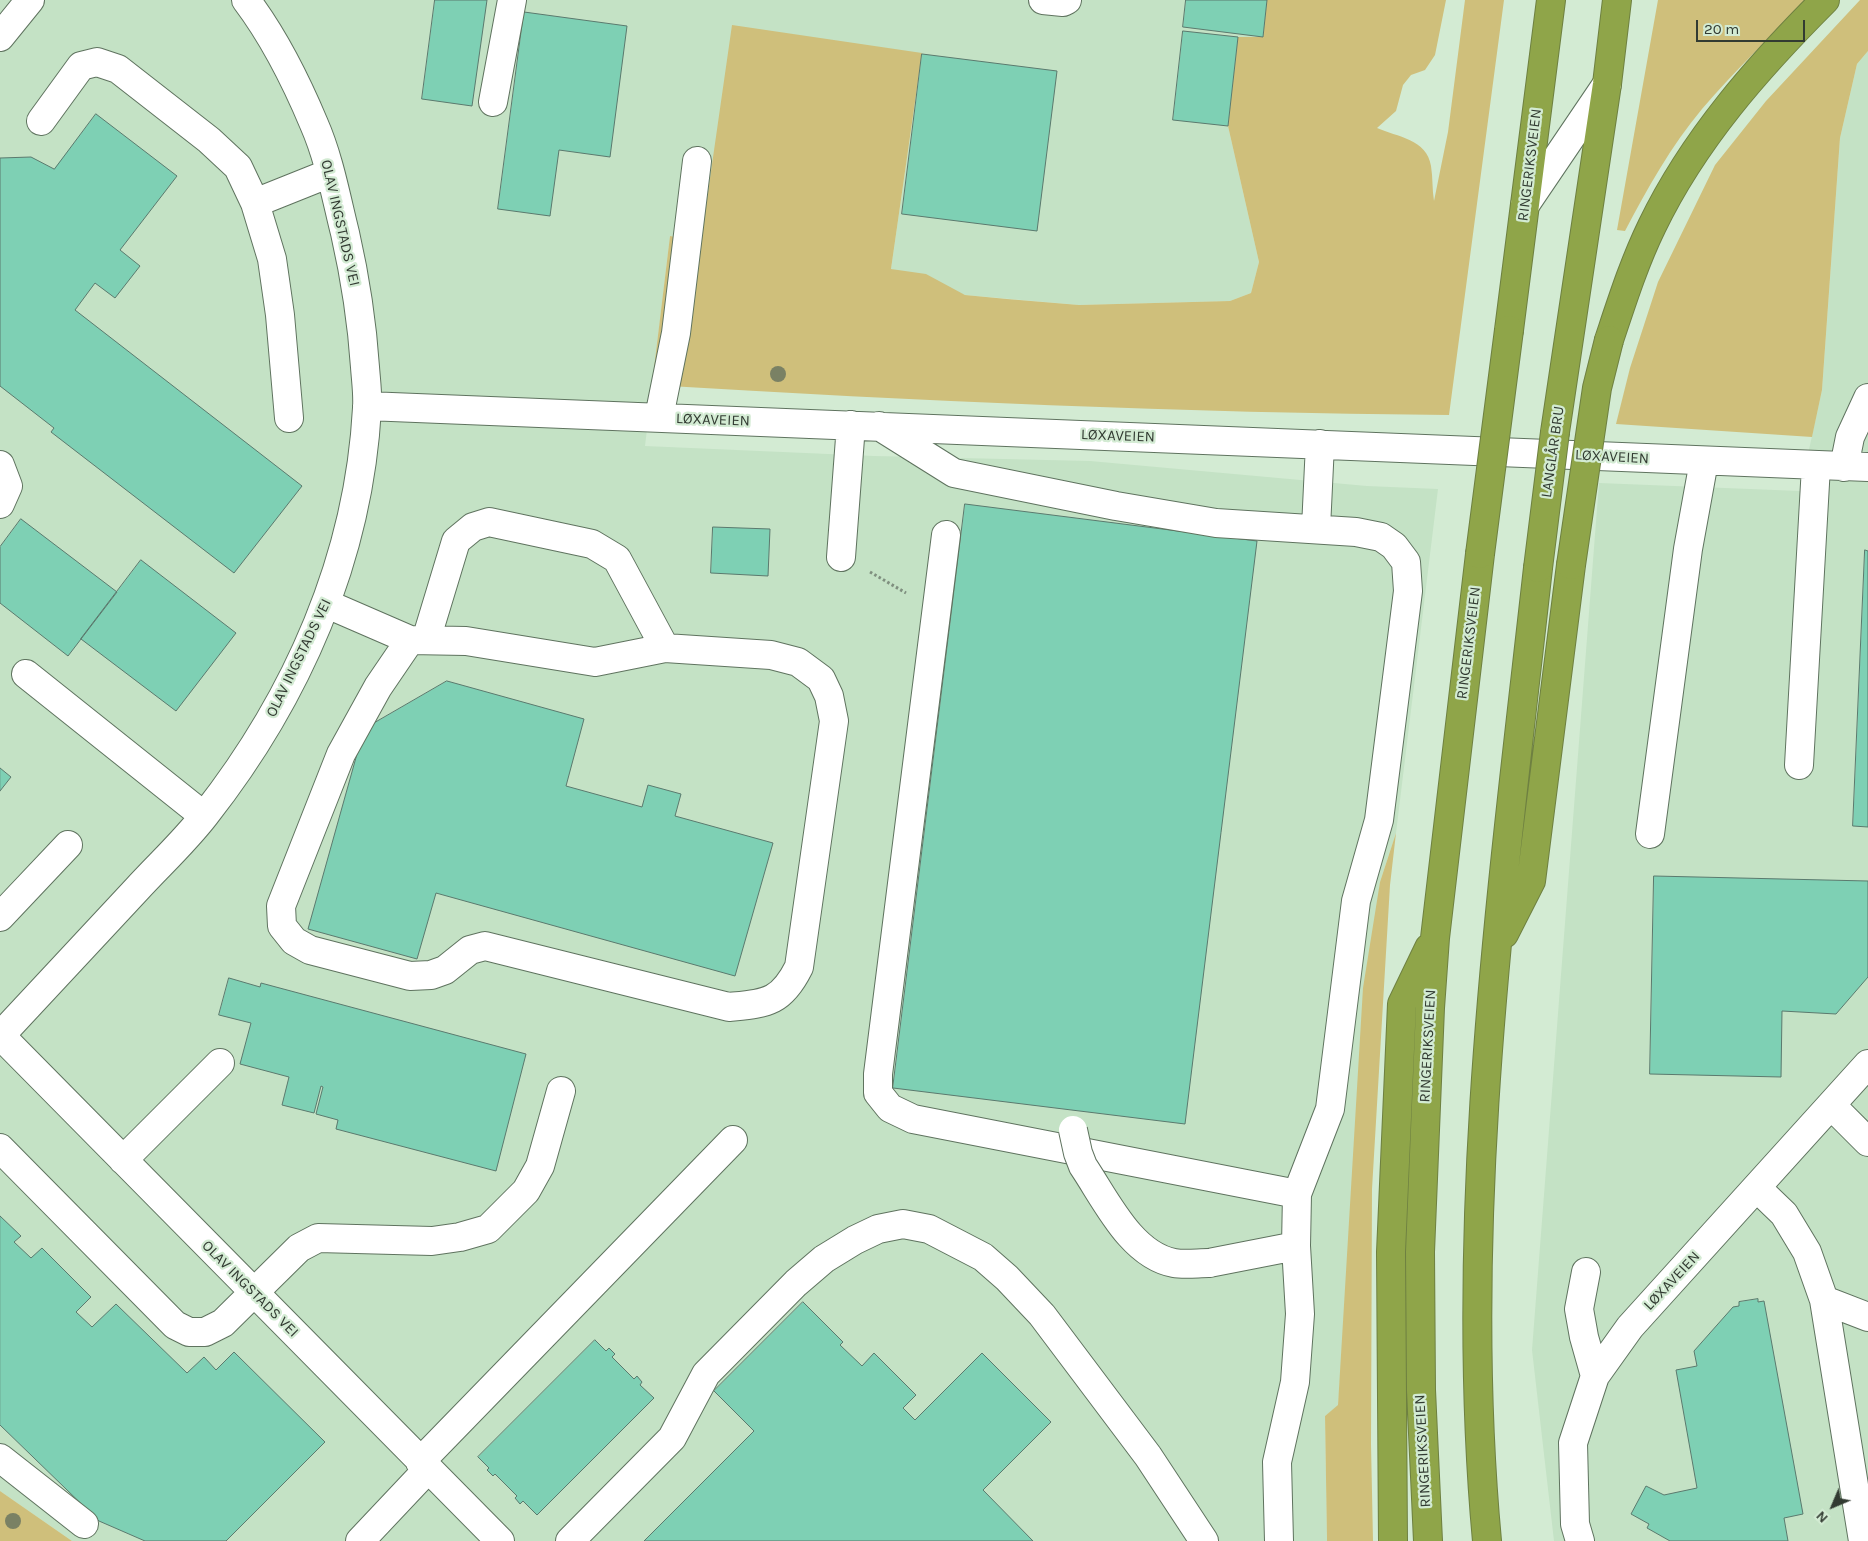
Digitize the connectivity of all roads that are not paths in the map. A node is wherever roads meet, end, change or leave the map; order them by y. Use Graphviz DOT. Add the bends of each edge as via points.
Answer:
graph roads {
  1 [pos="30,0"];
  2 [pos="246,0"];
  3 [pos="512,0"];
  4 [pos="1043,0"];
  5 [pos="1067,0"];
  6 [pos="1552,0"];
  7 [pos="1617,0"];
  8 [pos="1825,0"];
  9 [pos="0,37"];
  10 [pos="1607,84"];
  11 [pos="493,102"];
  12 [pos="41,121"];
  13 [pos="697,161"];
  14 [pos="330,173"];
  15 [pos="254,203"];
  16 [pos="1525,205"];
  17 [pos="1868,398"];
  18 [pos="367,406"];
  19 [pos="659,417"];
  20 [pos="289,418"];
  21 [pos="851,425"];
  22 [pos="879,426"];
  23 [pos="1320,444"];
  24 [pos="1704,461"];
  25 [pos="0,465"];
  26 [pos="1816,466"];
  27 [pos="1856,467"];
  28 [pos="0,504"];
  29 [pos="1316,528"];
  30 [pos="946,535"];
  31 [pos="841,556"];
  32 [pos="327,604"];
  33 [pos="418,640"];
  34 [pos="665,648"];
  35 [pos="26,674"];
  36 [pos="1799,765"];
  37 [pos="204,816"];
  38 [pos="1650,834"];
  39 [pos="68,845"];
  40 [pos="0,917"];
  41 [pos="1434,938"];
  42 [pos="1496,949"];
  43 [pos="0,1036"];
  44 [pos="220,1063"];
  45 [pos="1868,1064"];
  46 [pos="561,1091"];
  47 [pos="1831,1106"];
  48 [pos="1073,1130"];
  49 [pos="733,1140"];
  50 [pos="1868,1142"];
  51 [pos="0,1148"];
  52 [pos="122,1160"];
  53 [pos="1757,1188"];
  54 [pos="1297,1194"];
  55 [pos="1296,1246"];
  56 [pos="1586,1272"];
  57 [pos="255,1293"];
  58 [pos="1824,1300"];
  59 [pos="1868,1317"];
  60 [pos="1595,1376"];
  61 [pos="0,1458"];
  62 [pos="424,1466"];
  63 [pos="84,1524"];
  64 [pos="1197,1538"];
  65 [pos="360,1541"];
  66 [pos="500,1541"];
  67 [pos="570,1541"];
  68 [pos="1280,1541"];
  69 [pos="1393,1541"];
  70 [pos="1428,1541"];
  71 [pos="1487,1541"];
  72 [pos="1580,1541"];
  73 [pos="1863,1541"];
  1 -- 9 [label="street"];
  2 -- 14 [label="street, OLAV INGSTADS VEI" via="261,20 315,126"];
  3 -- 11 [label="street"];
  4 -- 5 [label="street"];
  6 -- 16 [label="highway, RINGERIKSVEIEN"];
  7 -- 10 [label="highway, LANGLÅR BRU"];
  8 -- 42 [label="highway, bridge" via="1754,76 1698,146 1652,226 1633,270 1609,340 1597,388 1531,881"];
  10 -- 16 [label="street"];
  10 -- 42 [label="highway, LANGLÅR BRU, bridge" via="1555,432"];
  12 -- 15 [label="street" via="81,66 97,62 118,69 238,167"];
  13 -- 19 [label="street" via="676,333"];
  14 -- 15 [label="street"];
  14 -- 18 [label="street, OLAV INGSTADS VEI" via="352,262 363,338"];
  15 -- 20 [label="street" via="272,259"];
  16 -- 41 [label="highway, RINGERIKSVEIEN, bridge"];
  17 -- 27 [label="street" via="1850,437"];
  18 -- 19 [label="street, LØXAVEIEN"];
  18 -- 32 [label="street, OLAV INGSTADS VEI" via="360,484"];
  19 -- 21 [label="street, LØXAVEIEN"];
  21 -- 22 [label="street, LØXAVEIEN"];
  21 -- 31 [label="street"];
  22 -- 23 [label="street, LØXAVEIEN"];
  22 -- 29 [label="street" via="954,473 1116,506 1216,522"];
  23 -- 24 [label="street, LØXAVEIEN"];
  23 -- 29 [label="street"];
  24 -- 26 [label="street, LØXAVEIEN"];
  24 -- 38 [label="street" via="1688,549"];
  25 -- 28 [label="street" via="8,486"];
  26 -- 27 [label="street, LØXAVEIEN"];
  26 -- 36 [label="street"];
  29 -- 54 [label="street" via="1381,537 1394,546 1406,562 1408,590 1379,820 1356,901 1330,1109"];
  30 -- 54 [label="street" via="878,1093 890,1108 913,1119"];
  32 -- 33 [label="street"];
  32 -- 37 [label="street, OLAV INGSTADS VEI" via="288,686 249,755"];
  33 -- 34 [label="street" via="466,641 595,662"];
  33 -- 34 [label="street" via="456,541 473,527 489,522 592,544 617,559"];
  33 -- 34 [label="street" via="378,687 341,754 281,906 282,926 294,941 310,950 410,976 431,976 445,970 470,950 485,946 728,1007 758,1004 773,999 790,986 800,967 834,721 829,696 821,679 798,662 771,655"];
  35 -- 37 [label="street"];
  37 -- 43 [label="street, OLAV INGSTADS VEI"];
  39 -- 40 [label="street"];
  41 -- 69 [label="highway" via="1402,1004 1391,1252"];
  41 -- 70 [label="highway, RINGERIKSVEIEN" via="1420,1252 1420,1390"];
  42 -- 71 [label="highway" via="1482,1144 1479,1260 1480,1393"];
  43 -- 52 [label="street, OLAV INGSTADS VEI"];
  44 -- 52 [label="street"];
  45 -- 47 [label="street, LØXAVEIEN"];
  46 -- 57 [label="street" via="540,1166 526,1191 488,1229 432,1240 318,1238 299,1248"];
  47 -- 50 [label="street"];
  47 -- 53 [label="street, LØXAVEIEN"];
  48 -- 55 [label="street, bridge" via="1084,1166 1133,1240 1150,1254 1174,1264 1209,1263"];
  49 -- 62 [label="street"];
  51 -- 57 [label="street" via="175,1325 189,1332 205,1332 223,1323"];
  52 -- 57 [label="street, OLAV INGSTADS VEI"];
  53 -- 58 [label="street" via="1784,1214 1807,1252"];
  53 -- 60 [label="street, LØXAVEIEN" via="1630,1327"];
  54 -- 55 [label="street"];
  55 -- 68 [label="street" via="1300,1314 1295,1382 1277,1462"];
  56 -- 60 [label="street" via="1579,1308"];
  57 -- 62 [label="street, OLAV INGSTADS VEI"];
  58 -- 59 [label="street"];
  58 -- 73 [label="street"];
  60 -- 72 [label="street, LØXAVEIEN" via="1573,1443 1575,1524"];
  61 -- 63 [label="street"];
  62 -- 65 [label="street"];
  62 -- 66 [label="street, OLAV INGSTADS VEI"];
  64 -- 67 [label="street" via="1148,1456 1079,1362 1019,1290 983,1257 930,1229 903,1224 878,1229 855,1240 796,1283 706,1374 672,1438"];
}
